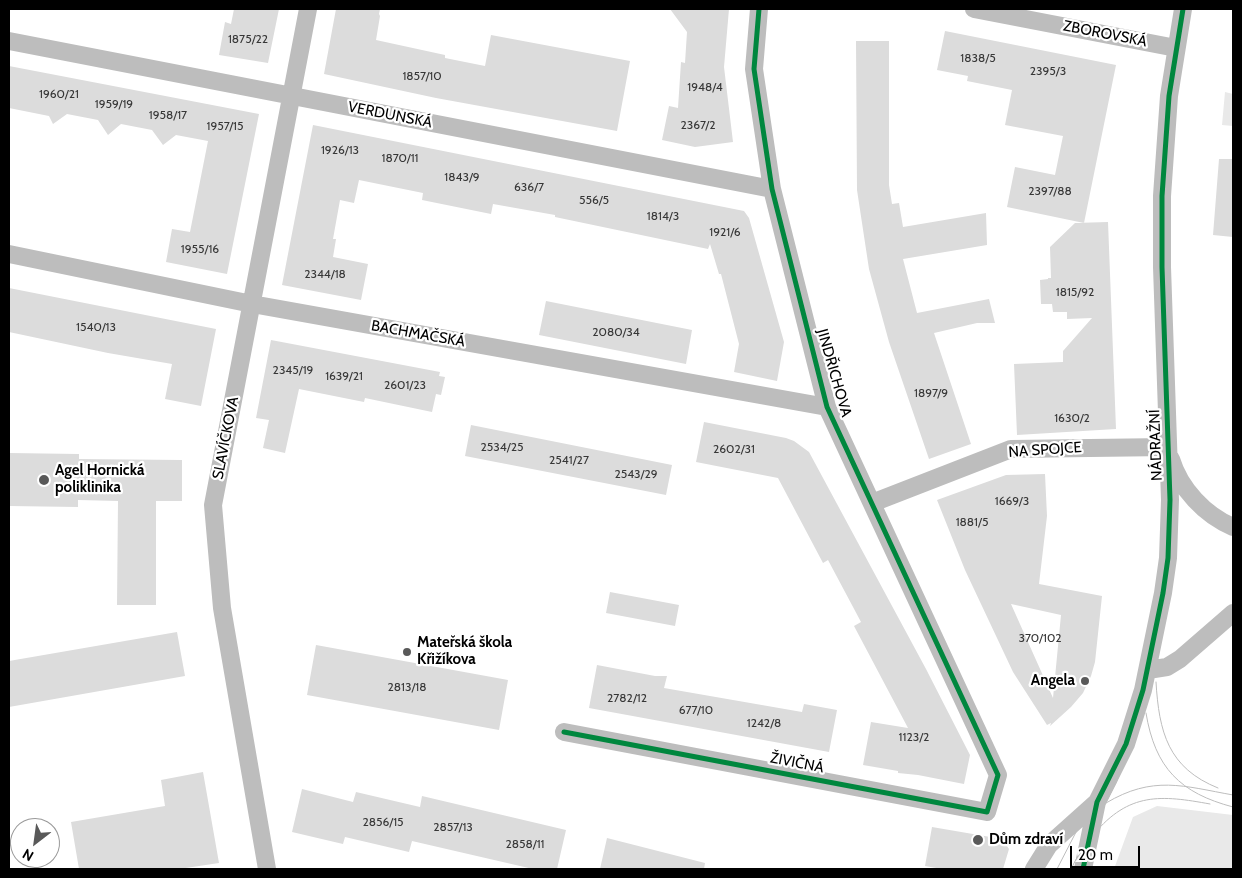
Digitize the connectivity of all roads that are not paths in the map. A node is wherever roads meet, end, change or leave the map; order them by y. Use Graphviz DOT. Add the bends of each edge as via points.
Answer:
graph roads {
  1 [pos="308,9"];
  2 [pos="759,9"];
  3 [pos="974,9"];
  4 [pos="1183,9"];
  5 [pos="9,41"];
  6 [pos="1176,48"];
  7 [pos="292,96"];
  8 [pos="772,189"];
  9 [pos="9,254"];
  10 [pos="252,304"];
  11 [pos="827,408"];
  12 [pos="1168,447"];
  13 [pos="872,503"];
  14 [pos="1233,527"];
  15 [pos="1233,613"];
  16 [pos="1148,670"];
  17 [pos="564,732"];
  18 [pos="998,775"];
  19 [pos="1097,802"];
  20 [pos="267,869"];
  21 [pos="1034,869"];
  22 [pos="1083,869"];
  1 -- 7 [label="street, SLAVÍČKOVA"];
  2 -- 8 [label="street, JINDŘICHOVA" via="754,69"];
  3 -- 6 [label="street, ZBOROVSKÁ"];
  4 -- 6 [label="street, NÁDRAŽNÍ"];
  5 -- 7 [label="street, VERDUNSKÁ"];
  6 -- 12 [label="street, NÁDRAŽNÍ" via="1162,196"];
  7 -- 8 [label="street, VERDUNSKÁ"];
  7 -- 10 [label="street, SLAVÍČKOVA"];
  8 -- 11 [label="street, JINDŘICHOVA"];
  9 -- 10 [label="street, BACHMAČSKÁ"];
  10 -- 11 [label="street, BACHMAČSKÁ"];
  10 -- 20 [label="street, SLAVÍČKOVA" via="213,505 222,608"];
  11 -- 13 [label="street, JINDŘICHOVA"];
  12 -- 13 [label="street, NA SPOJCE" via="1011,449"];
  12 -- 14 [label="street" via="1189,493 1215,517"];
  12 -- 16 [label="street, NÁDRAŽNÍ" via="1168,558"];
  13 -- 18 [label="street, JINDŘICHOVA"];
  15 -- 16 [label="street" via="1180,659 1168,667"];
  16 -- 19 [label="street, NÁDRAŽNÍ" via="1131,729"];
  17 -- 18 [label="street, ŽIVIČNÁ" via="987,812"];
  19 -- 21 [label="street, NÁDRAŽNÍ" via="1049,845"];
  19 -- 22 [label="street, NÁDRAŽNÍ"];
}
